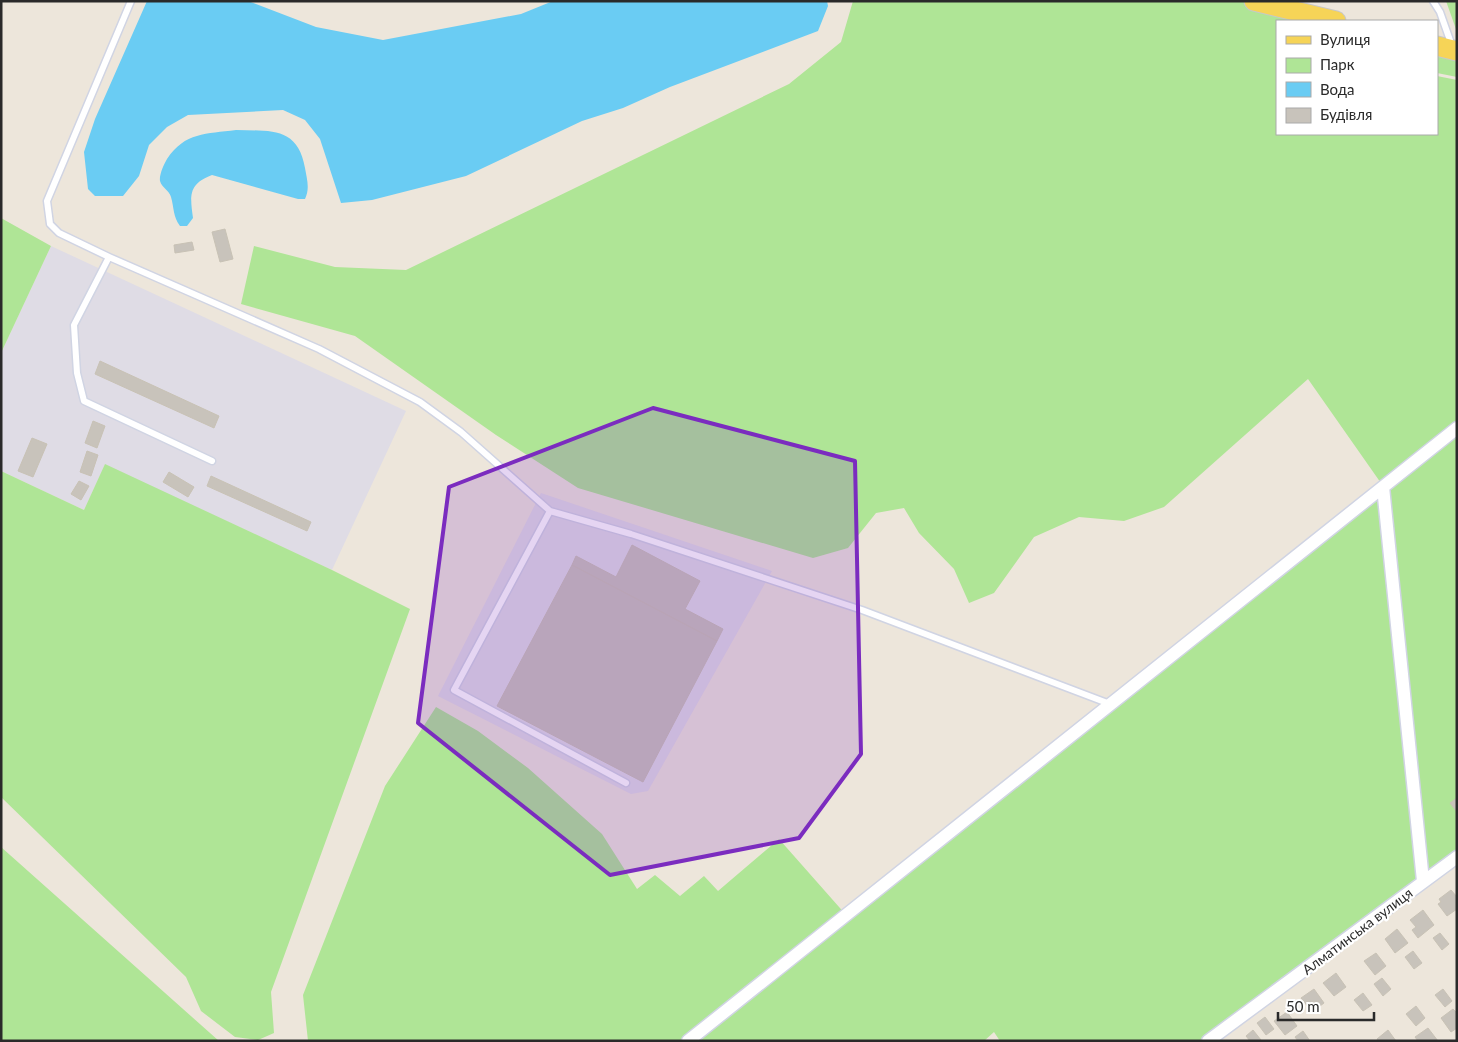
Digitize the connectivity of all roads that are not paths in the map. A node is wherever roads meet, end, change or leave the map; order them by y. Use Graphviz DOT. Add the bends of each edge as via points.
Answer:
graph roads {
  1 [pos="131,1"];
  2 [pos="1254,1"];
  3 [pos="1433,1"];
  4 [pos="1293,5"];
  5 [pos="1333,20"];
  6 [pos="1449,49"];
  7 [pos="109,257"];
  8 [pos="1457,428"];
  9 [pos="212,461"];
  10 [pos="1383,487"];
  11 [pos="550,511"];
  12 [pos="1111,705"];
  13 [pos="626,783"];
  14 [pos="1457,857"];
  15 [pos="1423,881"];
  16 [pos="688,1041"];
  17 [pos="1208,1041"];
  1 -- 7 [label="lane" via="47,201 50,224 59,233"];
  2 -- 4 [label="main road"];
  3 -- 6 [label="lane" via="1440,12"];
  4 -- 5 [label="main road"];
  7 -- 9 [label="lane" via="74,325 74,351 84,401"];
  7 -- 11 [label="lane" via="319,349 420,402 461,432"];
  8 -- 10 [label="street"];
  10 -- 12 [label="street"];
  10 -- 15 [label="street"];
  11 -- 12 [label="lane" via="631,534 862,610"];
  11 -- 13 [label="lane" via="454,690"];
  12 -- 16 [label="street"];
  14 -- 15 [label="street, Алматинська вулиця"];
  15 -- 17 [label="street, Алматинська вулиця"];
}
